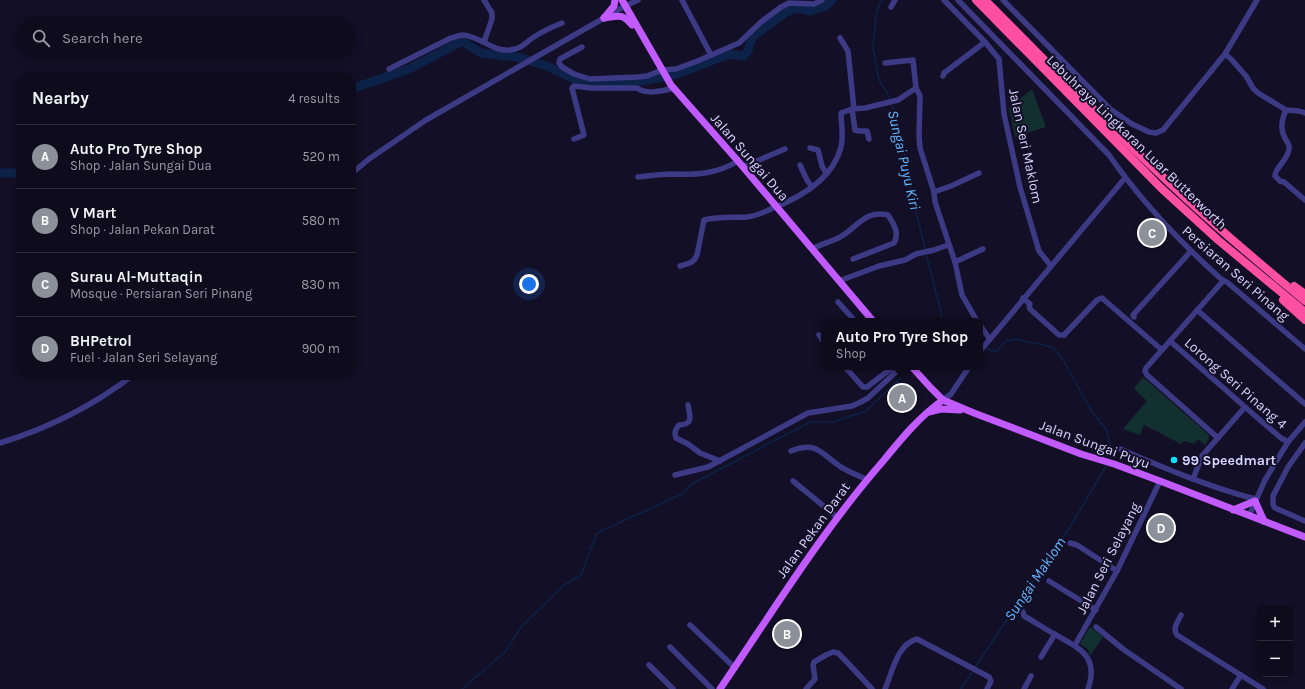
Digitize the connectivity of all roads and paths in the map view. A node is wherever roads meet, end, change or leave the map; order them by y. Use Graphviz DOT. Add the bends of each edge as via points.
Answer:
graph roads {
  1 [pos="484,0"];
  2 [pos="615,0"];
  3 [pos="638,0"];
  4 [pos="682,0"];
  5 [pos="822,0"];
  6 [pos="895,0"];
  7 [pos="944,0"];
  8 [pos="958,0"];
  9 [pos="976,0"];
  10 [pos="1003,0"];
  11 [pos="1257,0"];
  12 [pos="801,2"];
  13 [pos="623,3"];
  14 [pos="985,3"];
  15 [pos="892,7"];
  16 [pos="604,18"];
  17 [pos="562,24"];
  18 [pos="641,34"];
  19 [pos="840,38"];
  20 [pos="484,42"];
  21 [pos="985,42"];
  22 [pos="582,47"];
  23 [pos="1225,54"];
  24 [pos="711,55"];
  25 [pos="885,63"];
  26 [pos="389,69"];
  27 [pos="662,71"];
  28 [pos="943,76"];
  29 [pos="672,87"];
  30 [pos="916,88"];
  31 [pos="853,109"];
  32 [pos="1286,110"];
  33 [pos="1305,114"];
  34 [pos="574,139"];
  35 [pos="869,139"];
  36 [pos="810,148"];
  37 [pos="785,149"];
  38 [pos="740,164"];
  39 [pos="800,165"];
  40 [pos="356,170"];
  41 [pos="826,173"];
  42 [pos="979,173"];
  43 [pos="638,176"];
  44 [pos="1125,178"];
  45 [pos="812,187"];
  46 [pos="934,192"];
  47 [pos="1305,200"];
  48 [pos="776,207"];
  49 [pos="948,245"];
  50 [pos="812,249"];
  51 [pos="982,249"];
  52 [pos="1191,250"];
  53 [pos="853,259"];
  54 [pos="955,262"];
  55 [pos="1252,262"];
  56 [pos="680,266"];
  57 [pos="1050,266"];
  58 [pos="839,281"];
  59 [pos="1223,281"];
  60 [pos="1305,294"];
  61 [pos="1023,298"];
  62 [pos="838,302"];
  63 [pos="1305,302"];
  64 [pos="1197,310"];
  65 [pos="1305,312"];
  66 [pos="1134,316"];
  67 [pos="852,318"];
  68 [pos="870,318"];
  69 [pos="975,318"];
  70 [pos="1305,320"];
  71 [pos="983,331"];
  72 [pos="819,335"];
  73 [pos="821,338"];
  74 [pos="988,340"];
  75 [pos="1170,341"];
  76 [pos="983,347"];
  77 [pos="1305,349"];
  78 [pos="1162,350"];
  79 [pos="848,370"];
  80 [pos="893,370"];
  81 [pos="894,370"];
  82 [pos="914,370"];
  83 [pos="967,370"];
  84 [pos="126,380"];
  85 [pos="930,387"];
  86 [pos="943,400"];
  87 [pos="1305,404"];
  88 [pos="688,405"];
  89 [pos="1245,407"];
  90 [pos="930,410"];
  91 [pos="974,413"];
  92 [pos="1305,422"];
  93 [pos="1303,429"];
  94 [pos="1218,438"];
  95 [pos="1288,442"];
  96 [pos="0,443"];
  97 [pos="1305,443"];
  98 [pos="1120,449"];
  99 [pos="790,451"];
  100 [pos="1137,457"];
  101 [pos="720,461"];
  102 [pos="1132,471"];
  103 [pos="675,475"];
  104 [pos="866,479"];
  105 [pos="1193,479"];
  106 [pos="793,481"];
  107 [pos="1160,481"];
  108 [pos="1255,500"];
  109 [pos="1233,510"];
  110 [pos="1249,516"];
  111 [pos="838,517"];
  112 [pos="1305,521"];
  113 [pos="1264,522"];
  114 [pos="1305,537"];
  115 [pos="1070,543"];
  116 [pos="1118,571"];
  117 [pos="1049,581"];
  118 [pos="1096,610"];
  119 [pos="1023,612"];
  120 [pos="1182,615"];
  121 [pos="690,625"];
  122 [pos="1096,627"];
  123 [pos="1055,634"];
  124 [pos="1076,645"];
  125 [pos="670,647"];
  126 [pos="1042,657"];
  127 [pos="649,666"];
  128 [pos="735,668"];
  129 [pos="1241,675"];
  130 [pos="1031,676"];
  131 [pos="674,689"];
  132 [pos="712,689"];
  133 [pos="720,689"];
  134 [pos="806,689"];
  135 [pos="872,689"];
  136 [pos="885,689"];
  137 [pos="987,689"];
  138 [pos="1024,689"];
  139 [pos="1088,689"];
  140 [pos="1181,689"];
  141 [pos="1232,689"];
  142 [pos="1263,689"];
  1 -- 20 [label="street" via="492,13"];
  2 -- 16 [label="main road" via="614,6"];
  3 -- 13 [label="street"];
  4 -- 24 [label="street"];
  5 -- 12 [label="street" via="814,4"];
  6 -- 15 [label="street"];
  7 -- 21 [label="street, Jalan Seri Maklom"];
  8 -- 44 [label="street, Persiaran Seri Pinang" via="1109,155"];
  9 -- 14 [label="highway, Lebuhraya Lingkaran Luar Butterworth"];
  10 -- 23 [label="street" via="1110,109 1149,132 1163,130"];
  11 -- 23 [label="street"];
  12 -- 24 [label="street" via="781,7 743,40"];
  13 -- 16 [label="street"];
  13 -- 18 [label="main road, Jalan Sungai Dua"];
  14 -- 55 [label="highway, Lebuhraya Lingkaran Luar Butterworth" via="1161,188 1218,240"];
  16 -- 18 [label="main road" via="621,15"];
  16 -- 40 [label="street" via="426,120"];
  17 -- 20 [label="street" via="548,28 524,46 510,50 503,50"];
  18 -- 27 [label="main road, Jalan Sungai Dua"];
  19 -- 31 [label="street" via="848,51"];
  20 -- 26 [label="street" via="464,35 456,36"];
  21 -- 28 [label="street"];
  21 -- 57 [label="street, Jalan Seri Maklom" via="999,59 1004,114 1020,186 1039,251"];
  22 -- 27 [label="street" via="564,56 559,63 582,77 638,77"];
  23 -- 32 [label="street" via="1258,93"];
  24 -- 27 [label="street" via="676,69"];
  25 -- 30 [label="street" via="913,60"];
  27 -- 29 [label="main road, Jalan Sungai Dua"];
  29 -- 34 [label="street" via="660,91 642,91 636,88 574,86 572,88 584,135"];
  29 -- 38 [label="main road, Jalan Sungai Dua"];
  30 -- 31 [label="street" via="898,100"];
  30 -- 46 [label="street" via="920,96 920,148"];
  31 -- 35 [label="street" via="855,130 867,131"];
  31 -- 41 [label="street" via="841,113 841,147 833,165"];
  32 -- 33 [label="street"];
  32 -- 47 [label="street" via="1282,127 1289,149 1275,176"];
  36 -- 41 [label="street" via="818,150"];
  37 -- 38 [label="street" via="757,161"];
  38 -- 43 [label="street" via="698,175"];
  38 -- 48 [label="main road, Jalan Sungai Dua"];
  39 -- 45 [label="street"];
  41 -- 45 [label="street"];
  42 -- 46 [label="street"];
  44 -- 52 [label="street, Persiaran Seri Pinang" via="1168,229"];
  44 -- 57 [label="street"];
  45 -- 48 [label="street" via="792,201"];
  46 -- 49 [label="street"];
  48 -- 50 [label="main road, Jalan Sungai Dua"];
  48 -- 56 [label="street" via="748,217 704,220 695,259"];
  49 -- 54 [label="street"];
  49 -- 58 [label="street"];
  50 -- 53 [label="street" via="845,234 871,215 888,215 896,232 894,243"];
  50 -- 58 [label="main road, Jalan Sungai Dua"];
  51 -- 54 [label="street"];
  52 -- 59 [label="street, Persiaran Seri Pinang"];
  52 -- 66 [label="street"];
  54 -- 69 [label="street" via="962,295"];
  55 -- 60 [label="highway" via="1276,272"];
  55 -- 63 [label="highway, Lebuhraya Lingkaran Luar Butterworth"];
  55 -- 65 [label="highway, Lebuhraya Lingkaran Luar Butterworth"];
  55 -- 70 [label="highway" via="1268,287"];
  57 -- 61 [label="street"];
  58 -- 68 [label="main road, Jalan Sungai Dua"];
  59 -- 64 [label="street"];
  59 -- 77 [label="street, Persiaran Seri Pinang"];
  61 -- 74 [label="street"];
  61 -- 78 [label="street" via="1059,335 1064,335 1097,300 1102,298"];
  62 -- 67 [label="street"];
  64 -- 75 [label="street"];
  64 -- 87 [label="street"];
  71 -- 74 [label="street"];
  72 -- 73 [label="street"];
  74 -- 76 [label="street"];
  75 -- 78 [label="street"];
  75 -- 89 [label="street, Lorong Seri Pinang 4"];
  78 -- 94 [label="street" via="1146,368 1147,375"];
  79 -- 80 [label="street" via="863,387 867,387"];
  81 -- 101 [label="street" via="861,402 804,415"];
  82 -- 85 [label="main road"];
  83 -- 86 [label="street" via="951,394"];
  84 -- 96 [label="street" via="78,412"];
  85 -- 86 [label="main road"];
  85 -- 90 [label="main road"];
  86 -- 90 [label="main road, Jalan Pekan Darat"];
  86 -- 91 [label="main road, Jalan Sungai Puyu"];
  88 -- 101 [label="street" via="689,423 679,425 674,434 676,438 700,453"];
  89 -- 94 [label="street"];
  89 -- 95 [label="street, Lorong Seri Pinang 4"];
  90 -- 91 [label="main road" via="948,408"];
  90 -- 104 [label="main road, Jalan Pekan Darat"];
  91 -- 102 [label="main road, Jalan Sungai Puyu"];
  92 -- 93 [label="street"];
  93 -- 95 [label="street"];
  94 -- 105 [label="street" via="1200,460"];
  95 -- 108 [label="street"];
  97 -- 112 [label="street" via="1288,467 1272,501 1275,508"];
  98 -- 100 [label="street"];
  99 -- 104 [label="street" via="807,446 819,450 845,470"];
  100 -- 102 [label="street"];
  100 -- 105 [label="street"];
  101 -- 103 [label="street" via="708,467"];
  102 -- 107 [label="main road, Jalan Sungai Puyu"];
  104 -- 111 [label="main road, Jalan Pekan Darat"];
  105 -- 108 [label="street"];
  106 -- 111 [label="street"];
  107 -- 109 [label="main road, Jalan Sungai Puyu"];
  107 -- 116 [label="street, Jalan Seri Selayang"];
  108 -- 109 [label="main road"];
  108 -- 110 [label="street"];
  108 -- 113 [label="main road"];
  109 -- 110 [label="main road, Jalan Sungai Puyu"];
  110 -- 113 [label="main road, Jalan Sungai Puyu"];
  111 -- 128 [label="main road, Jalan Pekan Darat" via="795,576"];
  113 -- 114 [label="main road, Jalan Sungai Puyu"];
  115 -- 116 [label="street"];
  116 -- 118 [label="street, Jalan Seri Selayang"];
  117 -- 118 [label="street"];
  118 -- 124 [label="street, Jalan Seri Selayang"];
  119 -- 123 [label="street" via="1024,616"];
  120 -- 129 [label="street" via="1174,628 1177,635"];
  121 -- 128 [label="street"];
  122 -- 140 [label="street"];
  123 -- 124 [label="street"];
  123 -- 126 [label="street"];
  124 -- 139 [label="street" via="1091,665"];
  125 -- 132 [label="street"];
  127 -- 131 [label="street"];
  128 -- 133 [label="main road, Jalan Pekan Darat"];
  129 -- 141 [label="street"];
  129 -- 142 [label="street"];
  130 -- 138 [label="street"];
  134 -- 135 [label="street" via="815,680 814,662 833,652 838,653"];
  136 -- 137 [label="street" via="900,653 908,643 917,639 989,677 991,681"];
}
